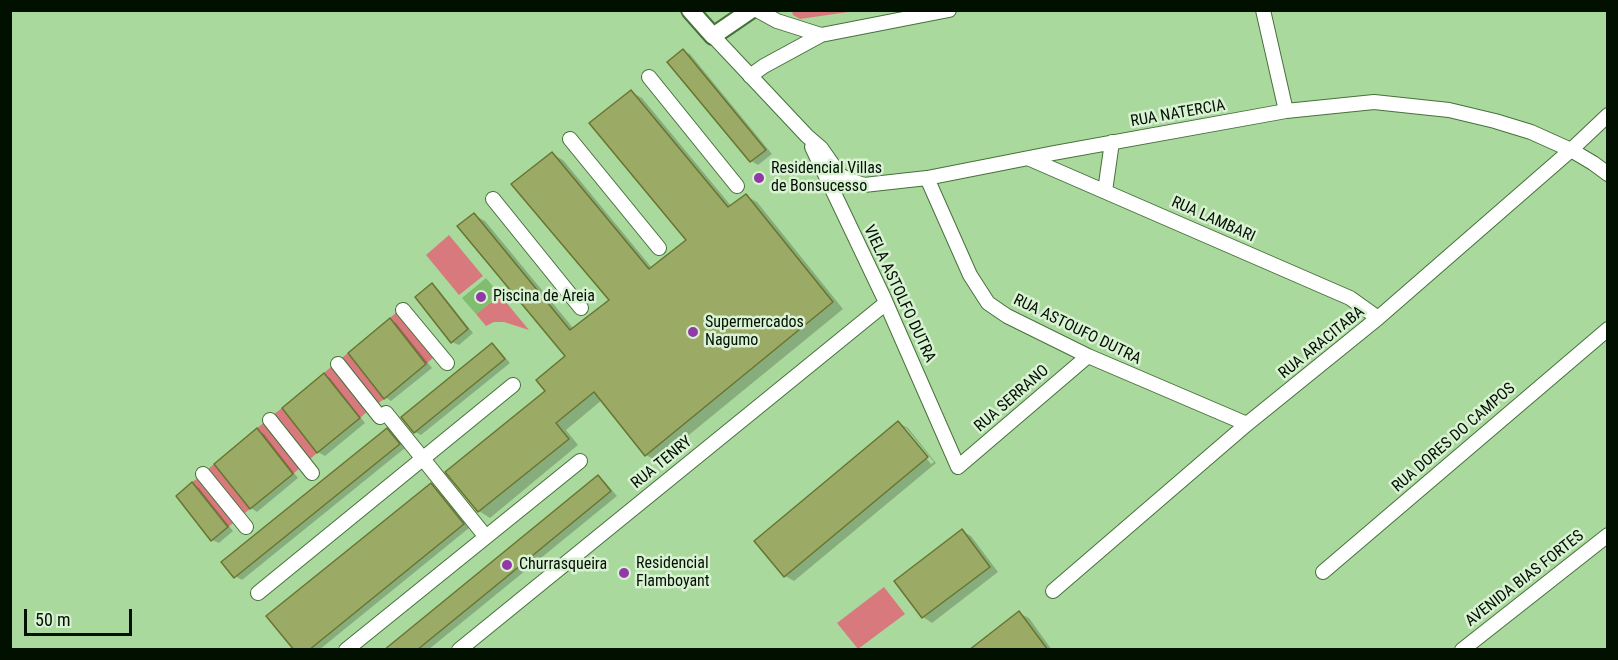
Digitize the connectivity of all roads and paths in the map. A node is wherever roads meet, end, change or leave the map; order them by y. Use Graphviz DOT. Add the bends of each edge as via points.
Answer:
graph roads {
  1 [pos="690,10"];
  2 [pos="751,10"];
  3 [pos="757,10"];
  4 [pos="949,10"];
  5 [pos="1263,10"];
  6 [pos="713,36"];
  7 [pos="821,36"];
  8 [pos="750,76"];
  9 [pos="649,77"];
  10 [pos="1286,111"];
  11 [pos="1608,116"];
  12 [pos="807,136"];
  13 [pos="570,138"];
  14 [pos="1112,142"];
  15 [pos="1571,150"];
  16 [pos="1030,159"];
  17 [pos="1608,174"];
  18 [pos="927,178"];
  19 [pos="737,186"];
  20 [pos="1105,191"];
  21 [pos="493,199"];
  22 [pos="659,248"];
  23 [pos="886,303"];
  24 [pos="581,309"];
  25 [pos="403,310"];
  26 [pos="1378,318"];
  27 [pos="1608,329"];
  28 [pos="1088,356"];
  29 [pos="447,363"];
  30 [pos="338,364"];
  31 [pos="513,385"];
  32 [pos="270,420"];
  33 [pos="1247,424"];
  34 [pos="423,459"];
  35 [pos="580,461"];
  36 [pos="958,467"];
  37 [pos="312,473"];
  38 [pos="203,474"];
  39 [pos="246,527"];
  40 [pos="1608,535"];
  41 [pos="486,537"];
  42 [pos="1323,572"];
  43 [pos="1053,591"];
  44 [pos="258,593"];
  45 [pos="346,650"];
  46 [pos="459,650"];
  47 [pos="1462,650"];
  1 -- 6 [label="street"];
  2 -- 6 [label="street"];
  3 -- 7 [label="street" via="785,25"];
  4 -- 7 [label="street"];
  5 -- 10 [label="street"];
  6 -- 8 [label="street, RUA NATERCIA"];
  7 -- 8 [label="street"];
  8 -- 12 [label="street, RUA NATERCIA"];
  9 -- 19 [label="street"];
  10 -- 14 [label="street, RUA NATERCIA"];
  10 -- 15 [label="street, RUA NATERCIA" via="1374,102 1449,110 1532,132"];
  11 -- 15 [label="street, RUA ARACITABA"];
  12 -- 18 [label="street, RUA NATERCIA" via="840,175 849,180 864,185"];
  12 -- 23 [label="street, VIELA ASTOLFO DUTRA"];
  13 -- 22 [label="street"];
  14 -- 16 [label="street, RUA NATERCIA"];
  14 -- 20 [label="street"];
  15 -- 17 [label="street, RUA NATERCIA"];
  15 -- 26 [label="street, RUA ARACITABA"];
  16 -- 18 [label="street, RUA NATERCIA"];
  16 -- 20 [label="street, RUA LAMBARI"];
  18 -- 28 [label="street, RUA ASTOUFO DUTRA" via="970,275 988,303"];
  20 -- 26 [label="street, RUA LAMBARI" via="1350,298"];
  21 -- 24 [label="street"];
  23 -- 36 [label="street, VIELA ASTOLFO DUTRA"];
  23 -- 46 [label="street, RUA TENRY"];
  25 -- 29 [label="street"];
  26 -- 33 [label="street, RUA ARACITABA"];
  27 -- 42 [label="street, RUA DORES DO CAMPOS"];
  28 -- 33 [label="street, RUA ASTOUFO DUTRA"];
  28 -- 36 [label="street, RUA SERRANO"];
  30 -- 34 [label="street"];
  31 -- 34 [label="street"];
  32 -- 37 [label="street"];
  33 -- 43 [label="street, RUA ARACITABA"];
  34 -- 41 [label="street"];
  34 -- 44 [label="street"];
  35 -- 41 [label="street"];
  38 -- 39 [label="street"];
  40 -- 47 [label="street, AVENIDA BIAS FORTES"];
  41 -- 45 [label="street"];
}
